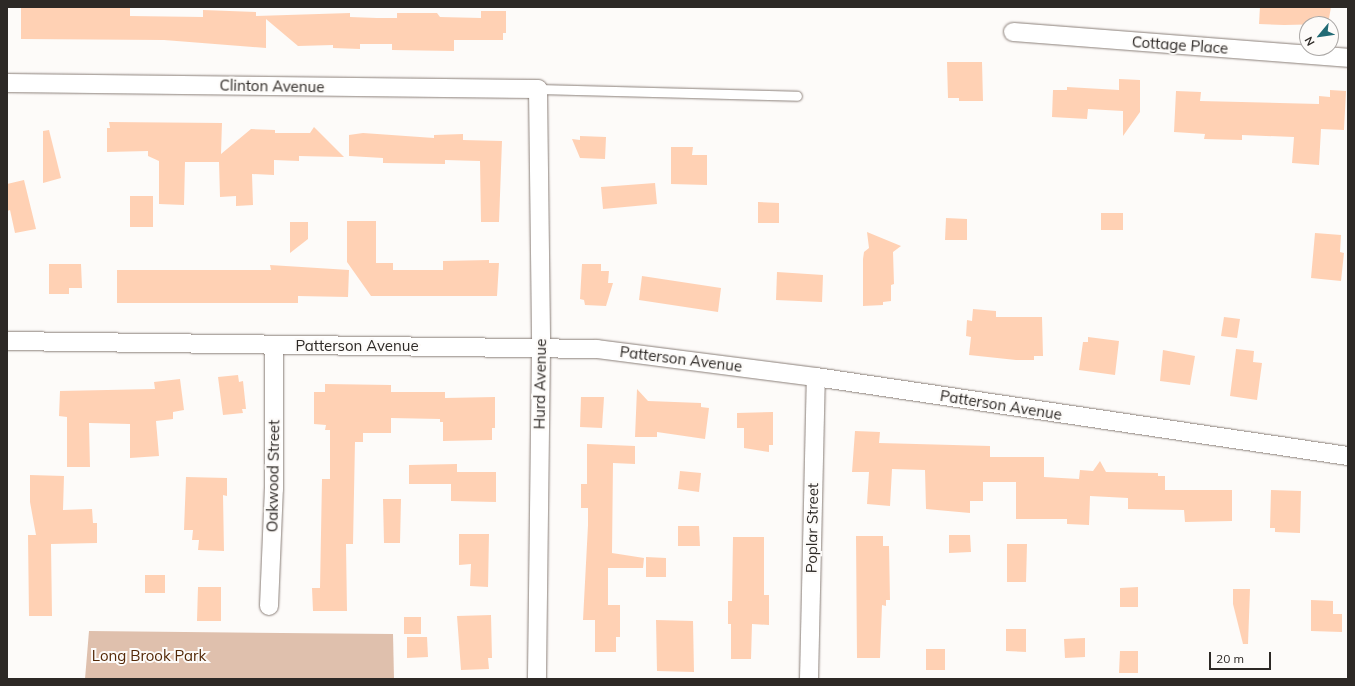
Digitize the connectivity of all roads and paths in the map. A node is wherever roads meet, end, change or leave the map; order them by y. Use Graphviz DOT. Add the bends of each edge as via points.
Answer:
graph roads {
  1 [pos="1013,32"];
  2 [pos="1348,58"];
  3 [pos="7,83"];
  4 [pos="538,89"];
  5 [pos="797,96"];
  6 [pos="7,341"];
  7 [pos="274,346"];
  8 [pos="541,348"];
  9 [pos="816,377"];
  10 [pos="1348,456"];
  11 [pos="269,606"];
  12 [pos="536,679"];
  13 [pos="809,679"];
  1 -- 2 [label="street, Cottage Place"];
  3 -- 4 [label="street, Clinton Avenue"];
  4 -- 5 [label="lane"];
  4 -- 8 [label="street, Hurd Avenue"];
  6 -- 7 [label="street, Patterson Avenue"];
  7 -- 8 [label="street, Patterson Avenue"];
  7 -- 11 [label="street, Oakwood Street" via="274,489"];
  8 -- 9 [label="street, Patterson Avenue" via="597,349 666,356"];
  8 -- 12 [label="street, Hurd Avenue"];
  9 -- 10 [label="street, Patterson Avenue"];
  9 -- 13 [label="street, Poplar Street"];
}
